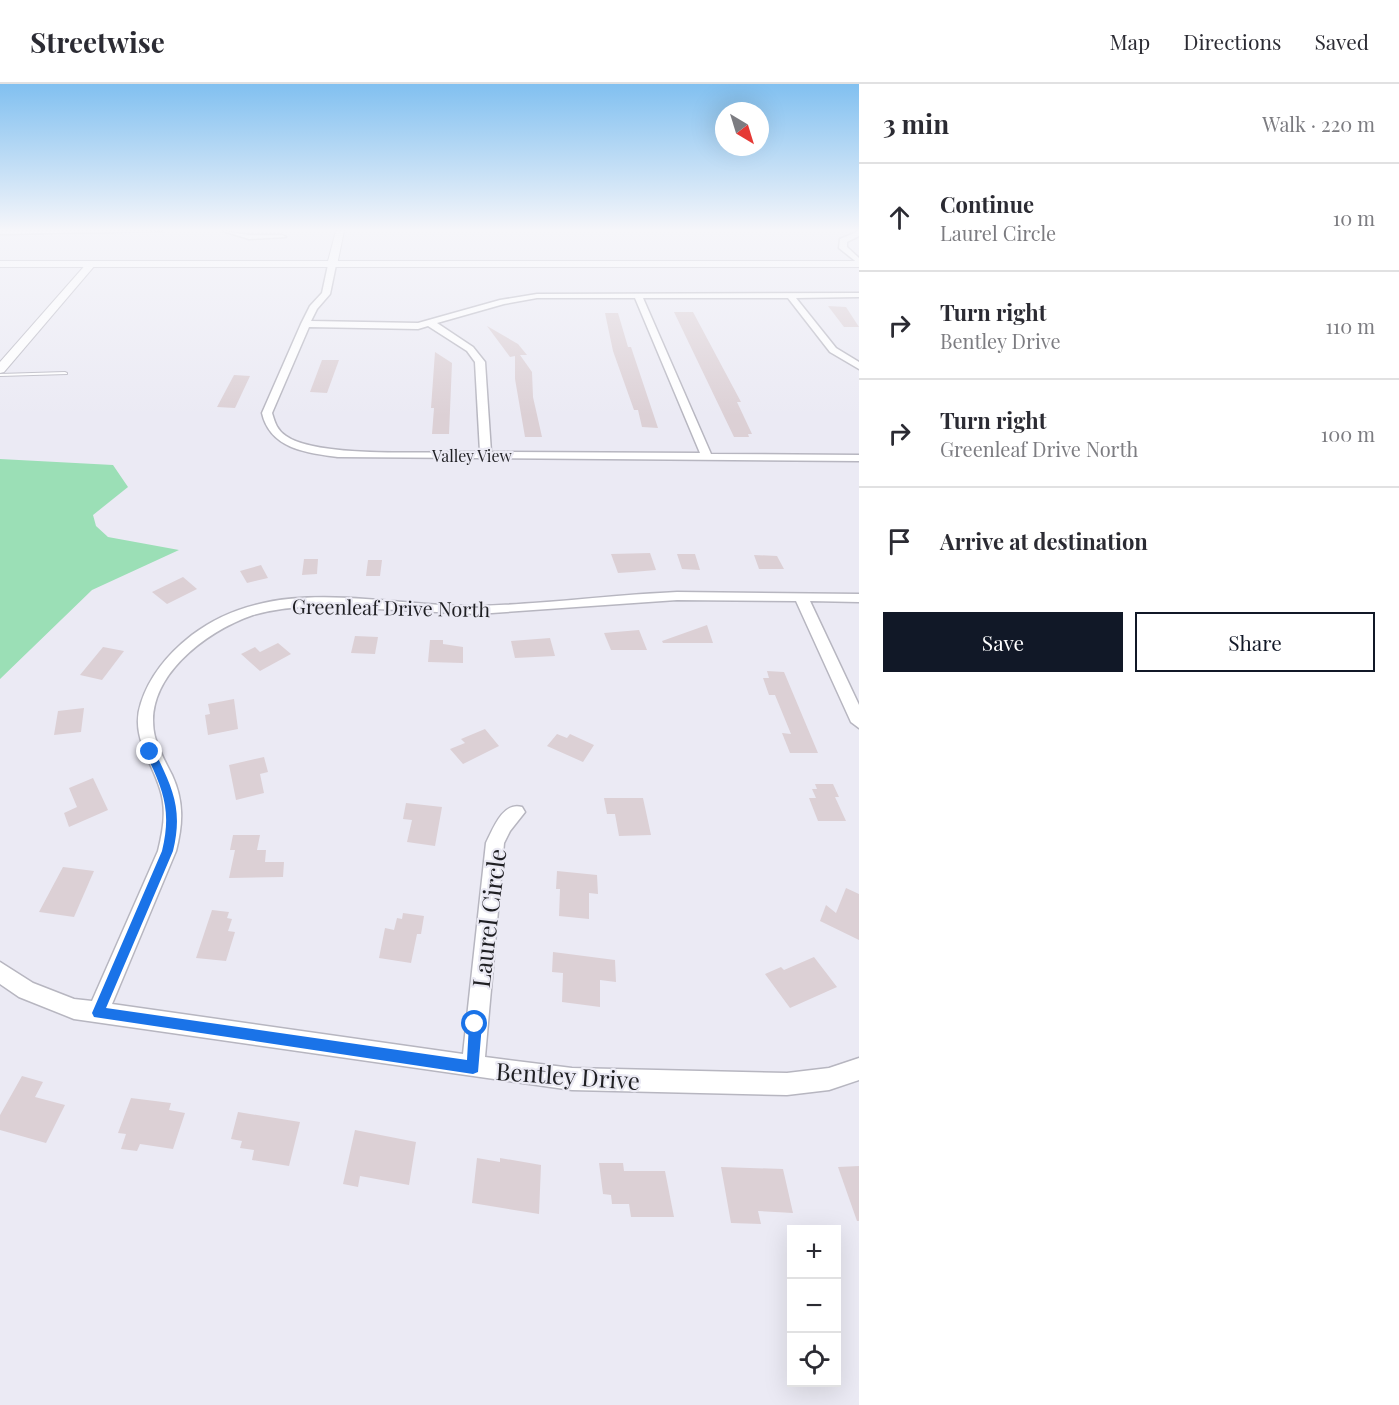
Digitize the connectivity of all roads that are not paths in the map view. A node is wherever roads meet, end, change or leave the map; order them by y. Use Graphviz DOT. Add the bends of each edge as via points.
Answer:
graph roads {
  1 [pos="66,293"];
  2 [pos="326,293"];
  3 [pos="790,295"];
  4 [pos="859,295"];
  5 [pos="638,296"];
  6 [pos="430,323"];
  7 [pos="305,324"];
  8 [pos="859,366"];
  9 [pos="0,370"];
  10 [pos="64,373"];
  11 [pos="486,455"];
  12 [pos="707,457"];
  13 [pos="859,458"];
  14 [pos="801,597"];
  15 [pos="859,598"];
  16 [pos="859,722"];
  17 [pos="516,812"];
  18 [pos="0,972"];
  19 [pos="98,1013"];
  20 [pos="473,1067"];
  21 [pos="859,1069"];
  1 -- 9 [label="street"];
  2 -- 7 [label="street, Valley View"];
  3 -- 4 [label="street"];
  3 -- 5 [label="street"];
  3 -- 8 [label="street" via="836,353"];
  5 -- 6 [label="street" via="525,297"];
  5 -- 12 [label="street"];
  6 -- 7 [label="street" via="395,327"];
  6 -- 11 [label="street" via="470,349 480,362"];
  7 -- 11 [label="street, Valley View" via="267,413 270,427 280,438 308,449 338,454"];
  9 -- 10 [label="lane"];
  11 -- 12 [label="street, Valley View"];
  12 -- 13 [label="street, Valley View"];
  14 -- 15 [label="street, Greenleaf Drive North"];
  14 -- 16 [label="street"];
  14 -- 19 [label="street, Greenleaf Drive North" via="676,597 474,611 298,602 253,611 210,630 176,657 150,702 150,752 169,792 173,827 167,851"];
  17 -- 20 [label="street, Laurel Circle" via="495,843"];
  18 -- 19 [label="street, Bentley Drive" via="46,1000"];
  19 -- 20 [label="street, Bentley Drive"];
  20 -- 21 [label="street, Bentley Drive" via="572,1079 787,1084 829,1079"];
}
